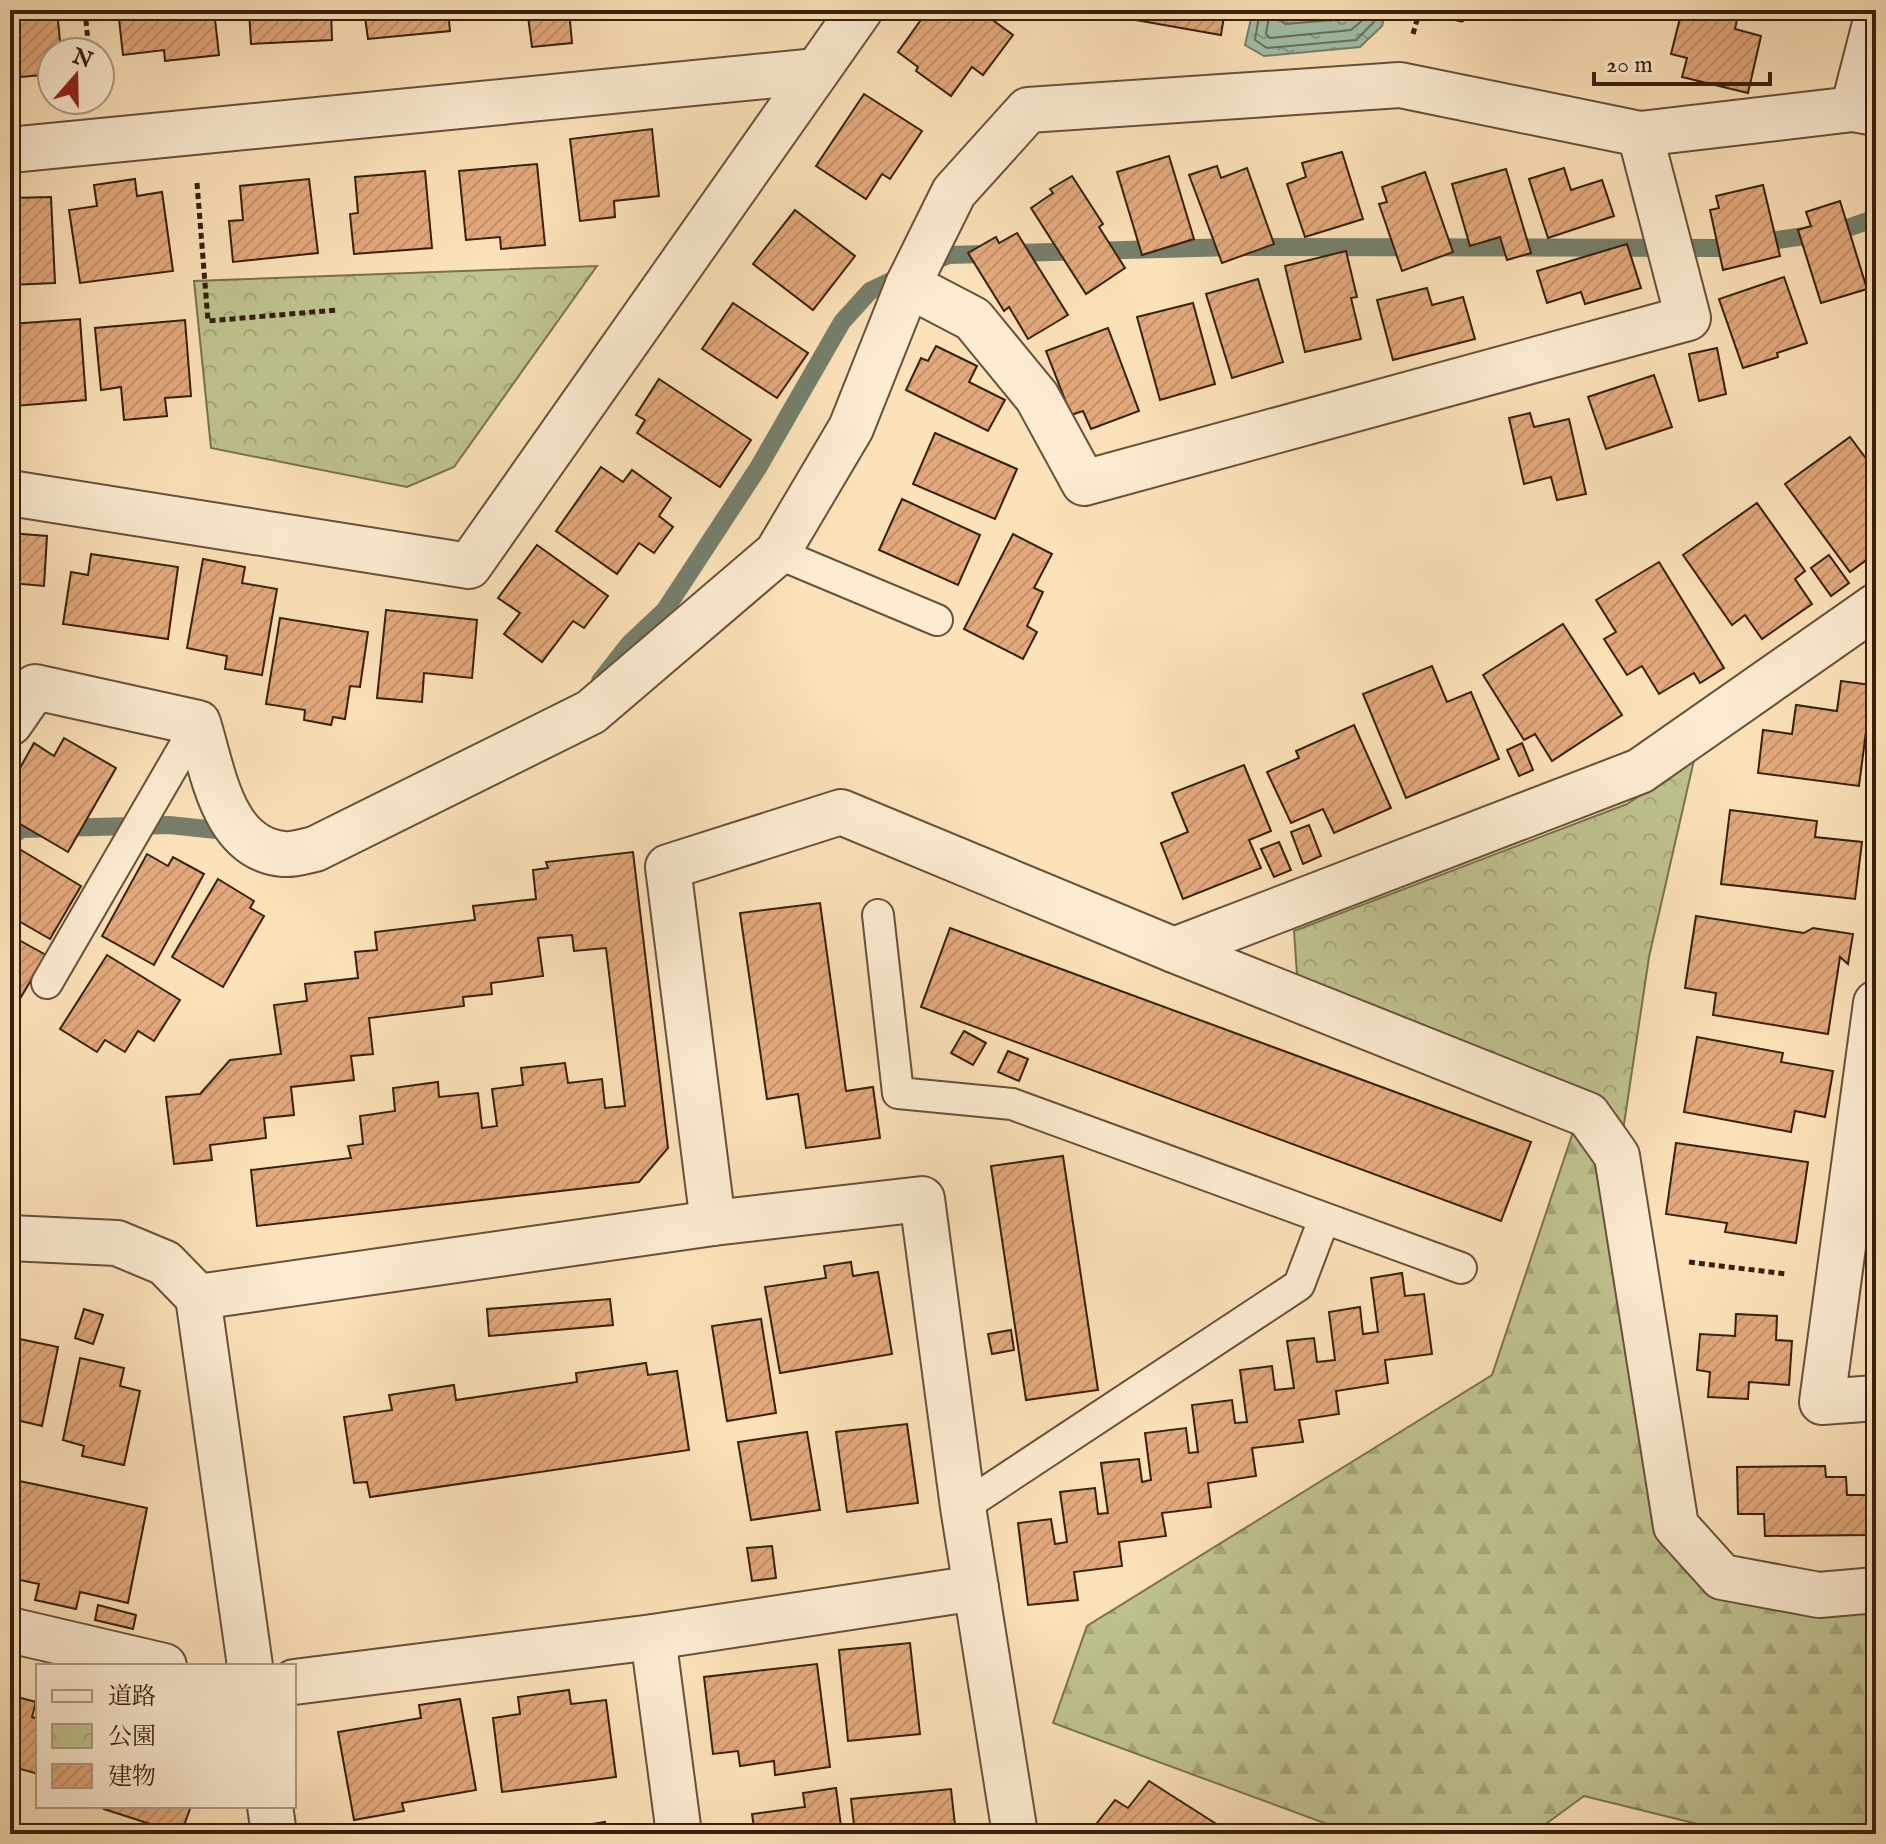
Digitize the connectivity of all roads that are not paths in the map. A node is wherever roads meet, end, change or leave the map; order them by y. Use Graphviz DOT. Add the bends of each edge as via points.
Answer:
graph roads {
  1 [pos="860,10"];
  2 [pos="1876,20"];
  3 [pos="817,71"];
  4 [pos="1865,111"];
  5 [pos="1640,134"];
  6 [pos="10,150"];
  7 [pos="908,285"];
  8 [pos="10,493"];
  9 [pos="777,553"];
  10 [pos="1876,606"];
  11 [pos="937,620"];
  12 [pos="10,723"];
  13 [pos="198,723"];
  14 [pos="878,915"];
  15 [pos="1174,950"];
  16 [pos="47,983"];
  17 [pos="1876,1003"];
  18 [pos="1324,1219"];
  19 [pos="713,1223"];
  20 [pos="10,1238"];
  21 [pos="1461,1268"];
  22 [pos="198,1297"];
  23 [pos="1876,1398"];
  24 [pos="963,1507"];
  25 [pos="976,1588"];
  26 [pos="1876,1590"];
  27 [pos="10,1630"];
  28 [pos="653,1637"];
  29 [pos="155,1664"];
  30 [pos="250,1664"];
  31 [pos="296,1682"];
  32 [pos="270,1808"];
  33 [pos="274,1834"];
  34 [pos="679,1834"];
  35 [pos="1015,1834"];
  1 -- 3 [label="street"];
  2 -- 4 [label="street"];
  3 -- 6 [label="street"];
  3 -- 8 [label="street" via="469,566"];
  4 -- 5 [label="street"];
  5 -- 7 [label="street" via="1400,85 1028,110 954,192"];
  5 -- 7 [label="street" via="1688,318 1084,483 1037,397 973,319"];
  7 -- 9 [label="street" via="851,428"];
  9 -- 11 [label="lane"];
  9 -- 13 [label="street" via="591,712 315,849 284,854 251,844 229,819"];
  10 -- 15 [label="street" via="1640,771"];
  12 -- 13 [label="street" via="35,687"];
  13 -- 16 [label="lane"];
  14 -- 18 [label="lane" via="898,1093 1012,1104"];
  15 -- 19 [label="street" via="841,812 668,867"];
  15 -- 26 [label="street" via="1588,1115 1617,1156 1676,1526 1722,1577 1819,1595"];
  17 -- 23 [label="street" via="1822,1402"];
  18 -- 21 [label="lane"];
  18 -- 24 [label="lane" via="1299,1285"];
  19 -- 22 [label="street"];
  19 -- 24 [label="street" via="922,1199"];
  20 -- 22 [label="street" via="117,1243 165,1263"];
  22 -- 30 [label="street"];
  24 -- 25 [label="street"];
  25 -- 28 [label="street"];
  25 -- 35 [label="street"];
  27 -- 29 [label="street"];
  28 -- 31 [label="street"];
  28 -- 34 [label="street"];
  32 -- 33 [label="street"];
}
